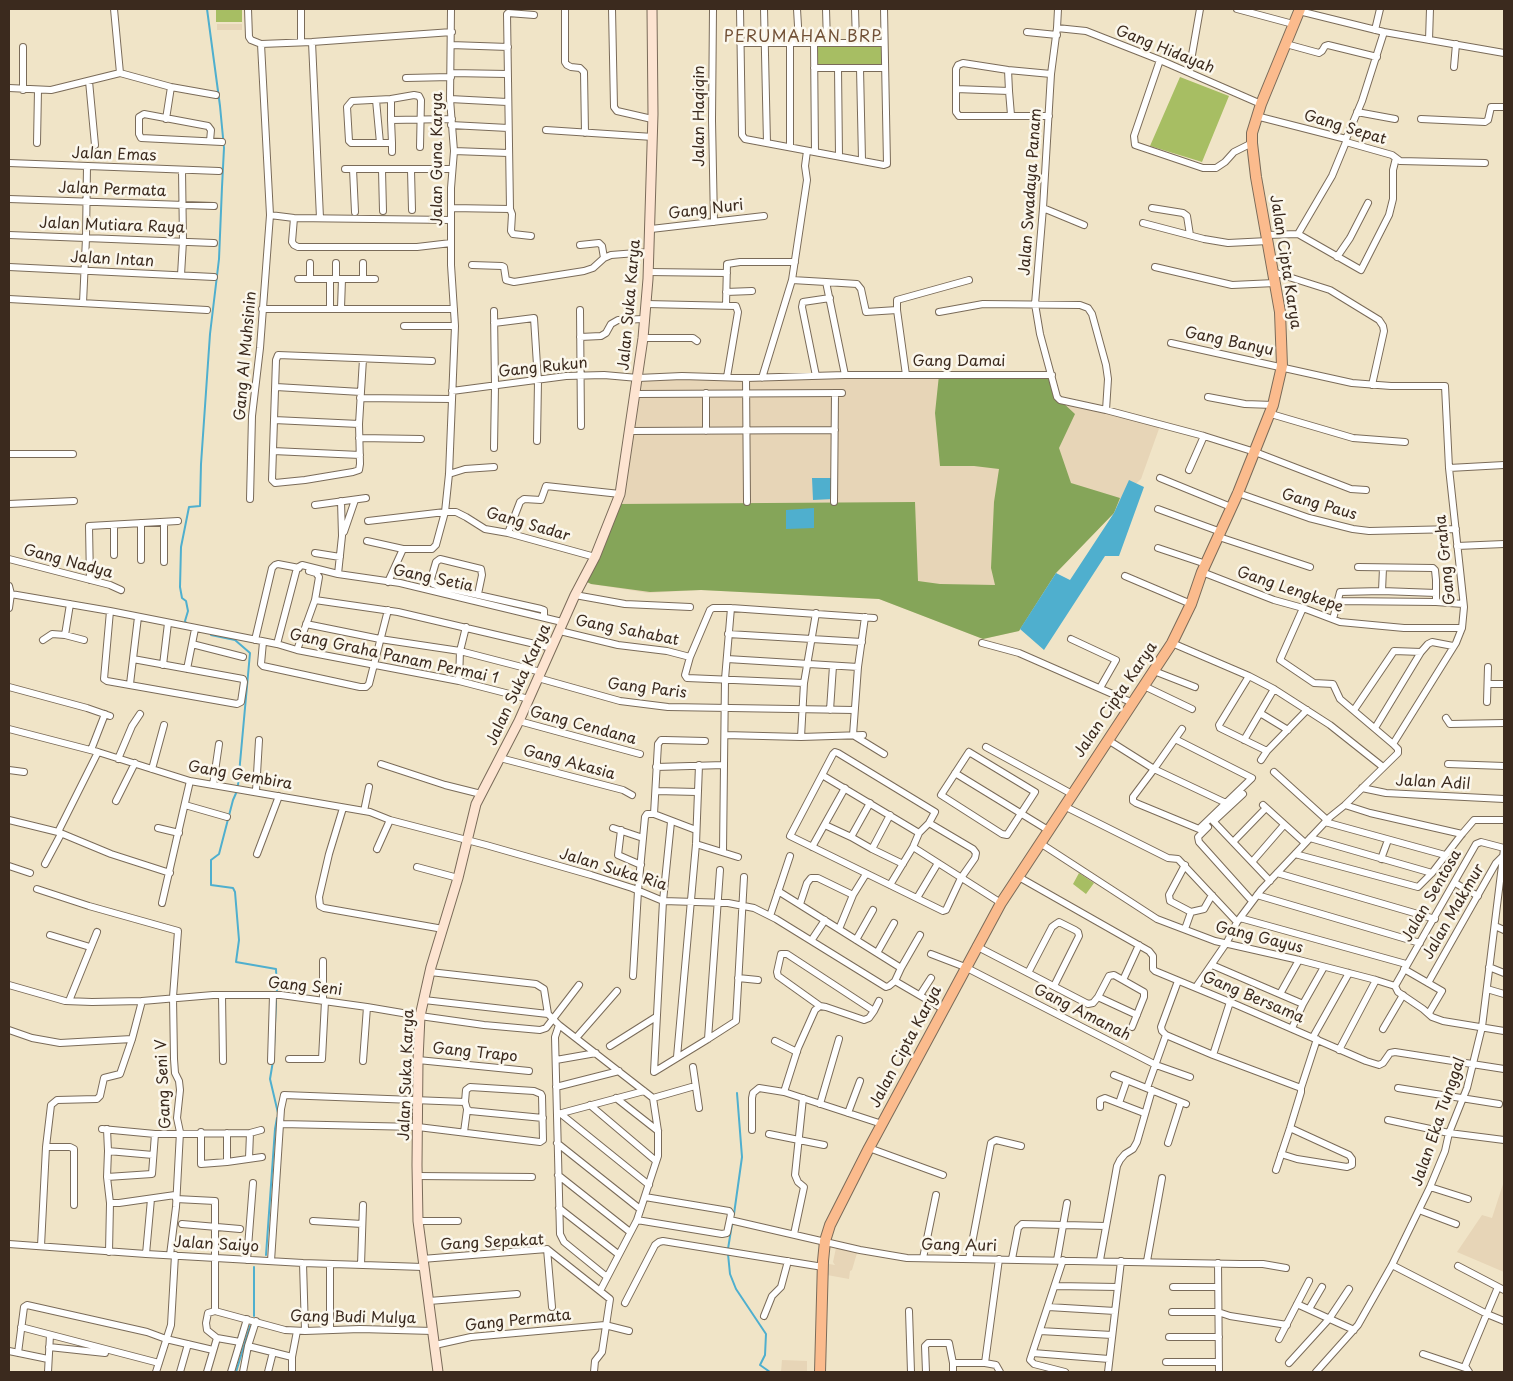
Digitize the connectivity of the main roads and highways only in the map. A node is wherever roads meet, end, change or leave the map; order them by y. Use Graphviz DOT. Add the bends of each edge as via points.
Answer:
graph roads {
  1 [pos="652,9"];
  2 [pos="1299,10"];
  3 [pos="438,1372"];
  4 [pos="820,1372"];
  1 -- 3 [label="main road, Jalan Suka Karya" via="651,229 643,338 620,494 595,557 519,721 476,804 420,1016 418,1221"];
  2 -- 4 [label="main road, Jalan Cipta Karya" via="1256,116 1252,143 1280,312 1282,366 1272,409 1172,643 1001,903 830,1225 823,1267"];
}
